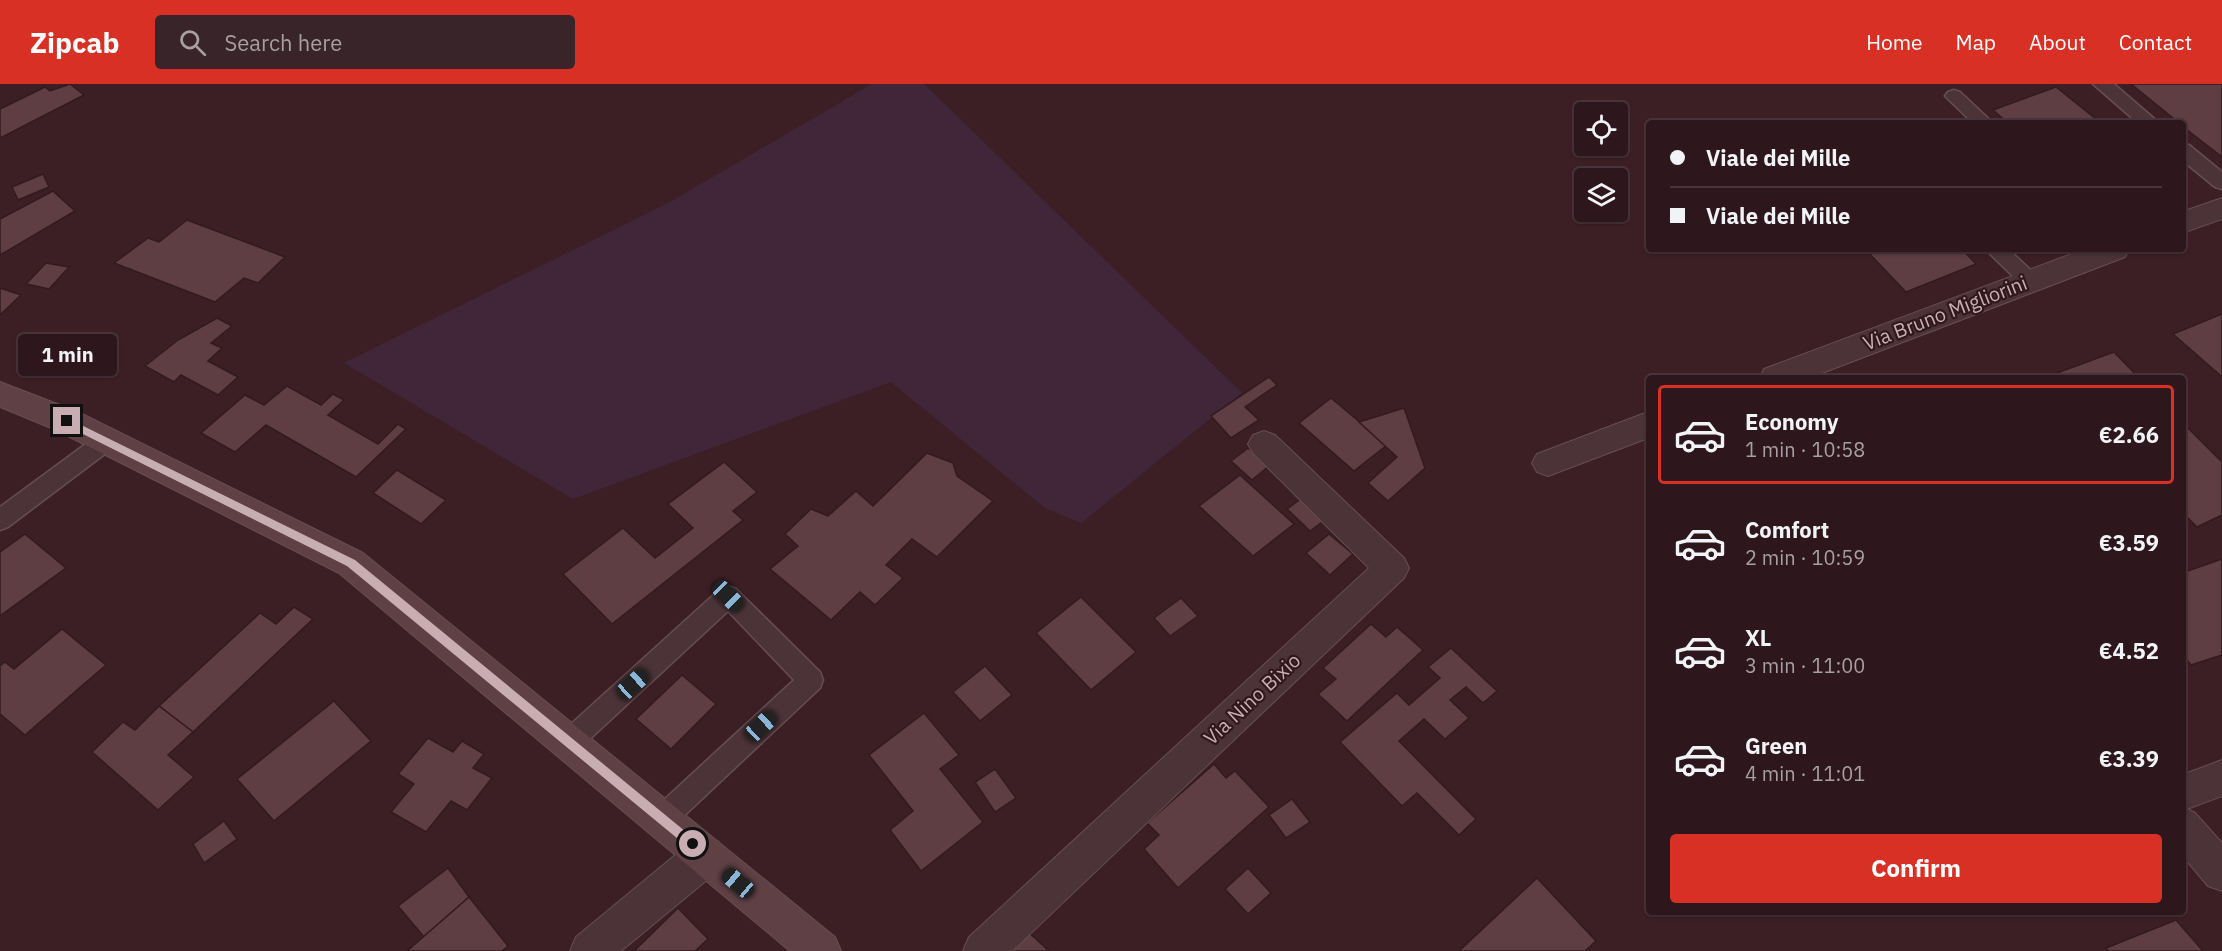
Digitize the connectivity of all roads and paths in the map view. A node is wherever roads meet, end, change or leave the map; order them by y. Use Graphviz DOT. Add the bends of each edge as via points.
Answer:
graph roads {
  1 [pos="2102,84"];
  2 [pos="1954,96"];
  3 [pos="1981,120"];
  4 [pos="2146,120"];
  5 [pos="2186,153"];
  6 [pos="2222,182"];
  7 [pos="2222,208"];
  8 [pos="2186,222"];
  9 [pos="1998,252"];
  10 [pos="2107,252"];
  11 [pos="2030,281"];
  12 [pos="1792,375"];
  13 [pos="0,394"];
  14 [pos="1646,426"];
  15 [pos="106,441"];
  16 [pos="1264,444"];
  17 [pos="1548,463"];
  18 [pos="0,520"];
  19 [pos="569,742"];
  20 [pos="2222,778"];
  21 [pos="2186,792"];
  22 [pos="662,819"];
  23 [pos="2186,831"];
  24 [pos="705,856"];
  25 [pos="2222,872"];
  26 [pos="590,951"];
  27 [pos="821,951"];
  28 [pos="983,951"];
  1 -- 4 [label="lane"];
  2 -- 3 [label="lane"];
  5 -- 6 [label="lane"];
  7 -- 8 [label="street"];
  9 -- 11 [label="lane"];
  10 -- 11 [label="street, Via Bruno Migliorini"];
  11 -- 12 [label="street, Via Bruno Migliorini"];
  13 -- 15 [label="main road"];
  14 -- 17 [label="street"];
  15 -- 18 [label="lane"];
  15 -- 19 [label="main road" via="351,563"];
  16 -- 28 [label="street, Via Nino Bixio" via="1392,568"];
  19 -- 22 [label="main road"];
  19 -- 22 [label="lane" via="728,596 811,680"];
  20 -- 21 [label="street"];
  22 -- 24 [label="main road"];
  23 -- 25 [label="street"];
  24 -- 26 [label="street"];
  24 -- 27 [label="main road"];
}
